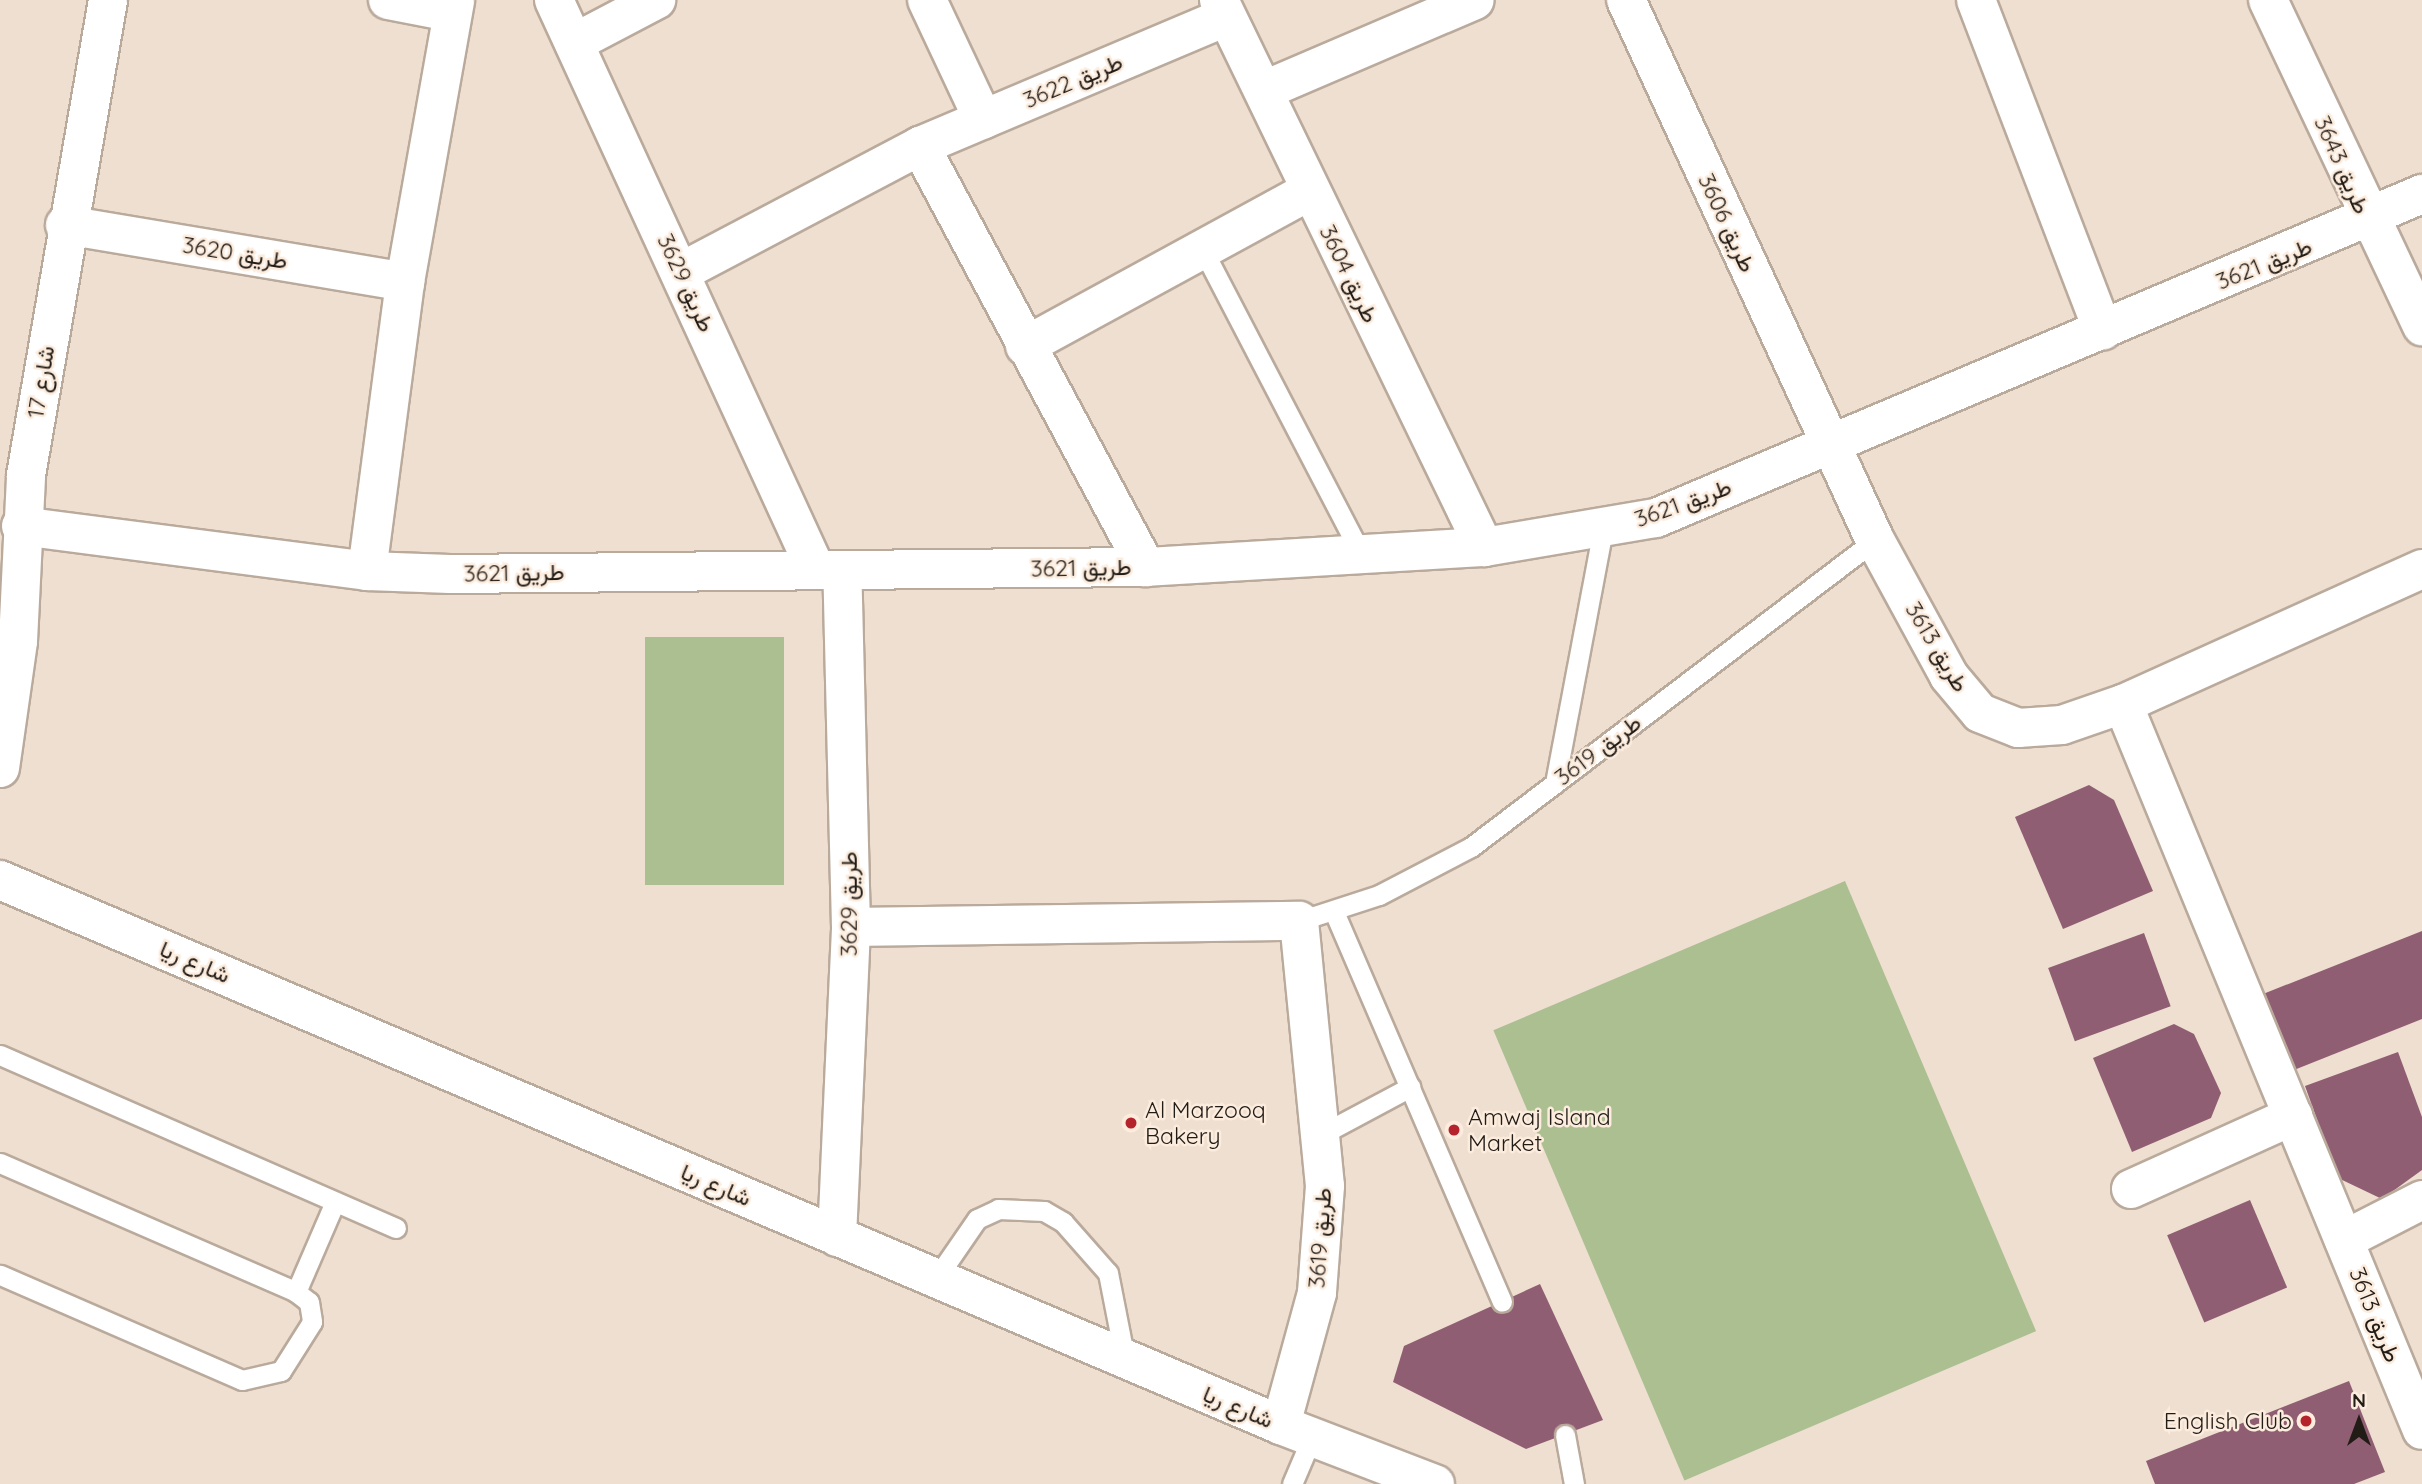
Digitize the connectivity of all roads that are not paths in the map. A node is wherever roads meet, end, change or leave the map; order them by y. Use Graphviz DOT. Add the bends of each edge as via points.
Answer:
graph roads {
  1 [pos="108,0"];
  2 [pos="388,0"];
  3 [pos="554,0"];
  4 [pos="656,0"];
  5 [pos="927,0"];
  6 [pos="1475,0"];
  7 [pos="1626,0"];
  8 [pos="1976,0"];
  9 [pos="2268,0"];
  10 [pos="452,6"];
  11 [pos="1223,8"];
  12 [pos="574,43"];
  13 [pos="1265,90"];
  14 [pos="983,119"];
  15 [pos="920,146"];
  16 [pos="1308,192"];
  17 [pos="2422,194"];
  18 [pos="2368,222"];
  19 [pos="65,225"];
  20 [pos="1203,250"];
  21 [pos="681,272"];
  22 [pos="405,282"];
  23 [pos="2422,327"];
  24 [pos="2103,330"];
  25 [pos="1025,346"];
  26 [pos="1829,446"];
  27 [pos="21,526"];
  28 [pos="1603,528"];
  29 [pos="1875,540"];
  30 [pos="1484,547"];
  31 [pos="1361,554"];
  32 [pos="1146,567"];
  33 [pos="828,569"];
  34 [pos="2422,569"];
  35 [pos="367,572"];
  36 [pos="2123,704"];
  37 [pos="0,768"];
  38 [pos="1555,783"];
  39 [pos="0,880"];
  40 [pos="1317,918"];
  41 [pos="851,926"];
  42 [pos="0,1055"];
  43 [pos="1410,1087"];
  44 [pos="2293,1116"];
  45 [pos="1324,1133"];
  46 [pos="0,1163"];
  47 [pos="2131,1189"];
  48 [pos="2422,1200"];
  49 [pos="335,1202"];
  50 [pos="396,1228"];
  51 [pos="837,1237"];
  52 [pos="2344,1240"];
  53 [pos="0,1275"];
  54 [pos="935,1280"];
  55 [pos="296,1292"];
  56 [pos="1502,1301"];
  57 [pos="1125,1360"];
  58 [pos="2422,1430"];
  59 [pos="1297,1431"];
  60 [pos="1565,1435"];
  61 [pos="1292,1484"];
  62 [pos="1435,1484"];
  63 [pos="1574,1484"];
  1 -- 19 [label="street, شارع 17"];
  2 -- 10 [label="street"];
  3 -- 12 [label="street, طريق 3629"];
  4 -- 12 [label="street"];
  5 -- 14 [label="street"];
  6 -- 13 [label="street"];
  7 -- 26 [label="street, طريق 3606"];
  8 -- 24 [label="street"];
  9 -- 18 [label="street, طريق 3643"];
  10 -- 22 [label="street"];
  11 -- 13 [label="street, طريق 3604"];
  11 -- 14 [label="street, طريق 3622"];
  12 -- 21 [label="street, طريق 3629"];
  13 -- 16 [label="street, طريق 3604"];
  14 -- 15 [label="street, طريق 3622"];
  15 -- 21 [label="street, طريق 3622"];
  15 -- 25 [label="street"];
  16 -- 20 [label="street"];
  16 -- 30 [label="street, طريق 3604"];
  17 -- 18 [label="street, طريق 3621"];
  18 -- 23 [label="street, طريق 3643"];
  18 -- 24 [label="street, طريق 3621"];
  19 -- 22 [label="street, طريق 3620"];
  19 -- 27 [label="street, شارع 17"];
  20 -- 25 [label="street"];
  20 -- 31 [label="lane"];
  21 -- 33 [label="street, طريق 3629"];
  22 -- 35 [label="street"];
  24 -- 26 [label="street, طريق 3621"];
  25 -- 32 [label="street"];
  26 -- 28 [label="street, طريق 3621" via="1656,517"];
  26 -- 29 [label="street, طريق 3613"];
  27 -- 35 [label="street, طريق 3621"];
  27 -- 37 [label="street, شارع 17" via="17,654"];
  28 -- 30 [label="street, طريق 3621"];
  28 -- 38 [label="lane"];
  29 -- 36 [label="street, طريق 3613" via="1949,676 1980,713 2018,728 2062,725"];
  29 -- 38 [label="lane, طريق 3619"];
  30 -- 31 [label="street, طريق 3621"];
  31 -- 32 [label="street, طريق 3621"];
  32 -- 33 [label="street, طريق 3621"];
  33 -- 35 [label="street, طريق 3621"];
  33 -- 41 [label="street, طريق 3629"];
  34 -- 36 [label="street, طريق 3613"];
  36 -- 44 [label="street, طريق 3613"];
  38 -- 40 [label="lane, طريق 3619" via="1427,874"];
  39 -- 51 [label="street, شارع ريا"];
  40 -- 41 [label="street, طريق 3619"];
  40 -- 43 [label="lane"];
  40 -- 45 [label="street, طريق 3619"];
  41 -- 51 [label="street, طريق 3629"];
  42 -- 49 [label="lane"];
  43 -- 45 [label="lane"];
  43 -- 56 [label="lane"];
  44 -- 47 [label="street"];
  44 -- 52 [label="street, طريق 3613"];
  45 -- 59 [label="street, طريق 3619" via="1317,1293"];
  46 -- 55 [label="lane"];
  48 -- 52 [label="street, طريق 3613"];
  49 -- 50 [label="lane"];
  49 -- 55 [label="lane"];
  51 -- 54 [label="street, شارع ريا"];
  52 -- 58 [label="street, طريق 3613"];
  53 -- 55 [label="lane" via="242,1380 270,1377 291,1362 313,1312"];
  54 -- 57 [label="street, شارع ريا"];
  54 -- 57 [label="lane" via="977,1219 998,1209 1044,1211 1063,1222 1108,1273"];
  57 -- 59 [label="street, شارع ريا"];
  59 -- 61 [label="lane"];
  59 -- 62 [label="street, شارع ريا"];
  60 -- 63 [label="lane"];
}
